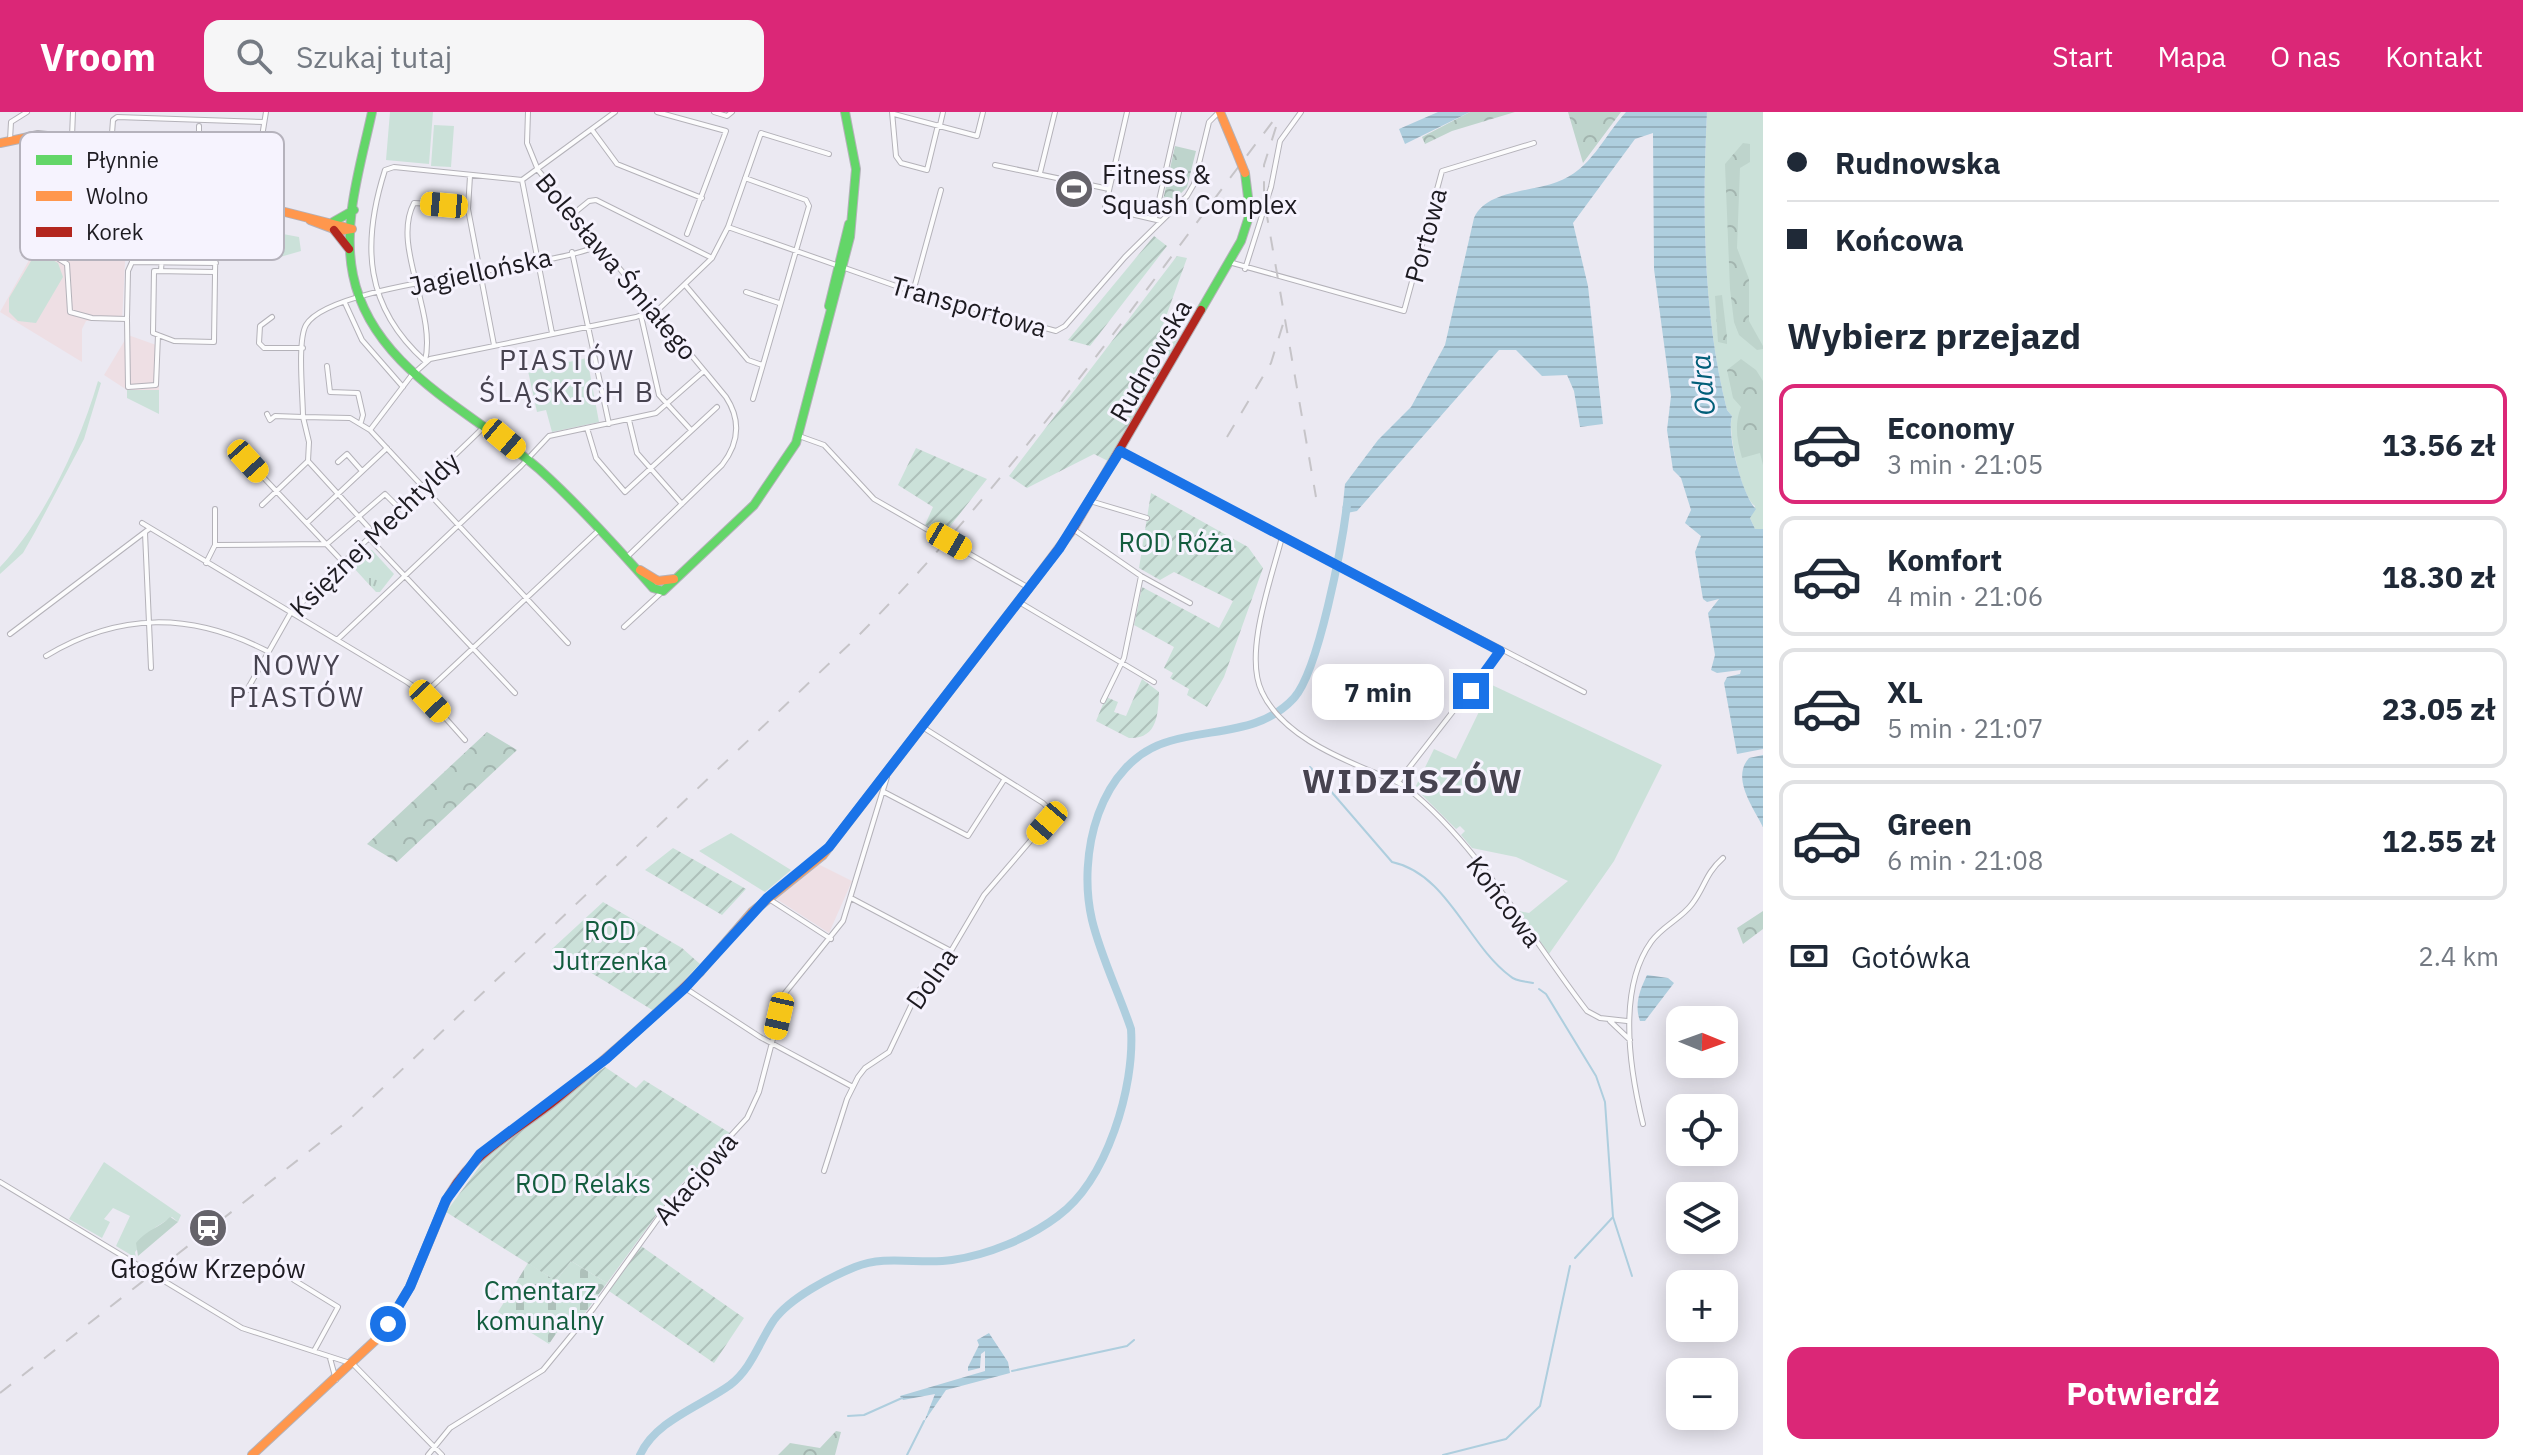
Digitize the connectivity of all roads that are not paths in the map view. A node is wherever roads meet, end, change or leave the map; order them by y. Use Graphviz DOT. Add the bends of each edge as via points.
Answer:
graph roads {
  1 [pos="27,112"];
  2 [pos="73,112"];
  3 [pos="163,112"];
  4 [pos="266,112"];
  5 [pos="372,112"];
  6 [pos="528,112"];
  7 [pos="615,112"];
  8 [pos="657,112"];
  9 [pos="714,112"];
  10 [pos="732,112"];
  11 [pos="845,112"];
  12 [pos="943,112"];
  13 [pos="983,112"];
  14 [pos="1055,112"];
  15 [pos="1127,112"];
  16 [pos="1179,112"];
  17 [pos="1220,112"];
  18 [pos="1301,112"];
  19 [pos="893,113"];
  20 [pos="157,119"];
  21 [pos="264,122"];
  22 [pos="939,125"];
  23 [pos="199,126"];
  24 [pos="592,130"];
  25 [pos="72,132"];
  26 [pos="114,132"];
  27 [pos="199,132"];
  28 [pos="262,132"];
  29 [pos="20,138"];
  30 [pos="10,140"];
  31 [pos="0,143"];
  32 [pos="1534,143"];
  33 [pos="829,154"];
  34 [pos="995,165"];
  35 [pos="538,170"];
  36 [pos="1040,173"];
  37 [pos="470,176"];
  38 [pos="745,178"];
  39 [pos="522,180"];
  40 [pos="1109,189"];
  41 [pos="941,190"];
  42 [pos="702,198"];
  43 [pos="444,205"];
  44 [pos="284,210"];
  45 [pos="354,210"];
  46 [pos="573,214"];
  47 [pos="1155,218"];
  48 [pos="1161,221"];
  49 [pos="332,226"];
  50 [pos="728,227"];
  51 [pos="352,229"];
  52 [pos="687,234"];
  53 [pos="600,245"];
  54 [pos="794,251"];
  55 [pos="351,252"];
  56 [pos="572,252"];
  57 [pos="712,258"];
  58 [pos="537,259"];
  59 [pos="61,260"];
  60 [pos="216,260"];
  61 [pos="132,262"];
  62 [pos="161,262"];
  63 [pos="1229,262"];
  64 [pos="216,263"];
  65 [pos="841,267"];
  66 [pos="1245,269"];
  67 [pos="161,271"];
  68 [pos="480,271"];
  69 [pos="215,272"];
  70 [pos="418,284"];
  71 [pos="686,286"];
  72 [pos="377,292"];
  73 [pos="746,292"];
  74 [pos="913,292"];
  75 [pos="359,296"];
  76 [pos="345,303"];
  77 [pos="779,303"];
  78 [pos="655,311"];
  79 [pos="641,316"];
  80 [pos="272,317"];
  81 [pos="127,319"];
  82 [pos="587,326"];
  83 [pos="552,333"];
  84 [pos="156,334"];
  85 [pos="494,345"];
  86 [pos="303,348"];
  87 [pos="425,361"];
  88 [pos="762,365"];
  89 [pos="327,366"];
  90 [pos="704,371"];
  91 [pos="413,374"];
  92 [pos="403,387"];
  93 [pos="753,399"];
  94 [pos="667,405"];
  95 [pos="717,407"];
  96 [pos="275,416"];
  97 [pos="303,417"];
  98 [pos="629,419"];
  99 [pos="361,422"];
  100 [pos="609,424"];
  101 [pos="485,426"];
  102 [pos="587,428"];
  103 [pos="370,430"];
  104 [pos="691,430"];
  105 [pos="799,436"];
  106 [pos="387,448"];
  107 [pos="1120,451"];
  108 [pos="527,459"];
  109 [pos="248,461"];
  110 [pos="308,461"];
  111 [pos="338,462"];
  112 [pos="650,468"];
  113 [pos="362,471"];
  114 [pos="422,486"];
  115 [pos="276,491"];
  116 [pos="338,493"];
  117 [pos="1090,501"];
  118 [pos="682,504"];
  119 [pos="262,505"];
  120 [pos="399,508"];
  121 [pos="215,509"];
  122 [pos="360,517"];
  123 [pos="1147,518"];
  124 [pos="142,523"];
  125 [pos="307,523"];
  126 [pos="458,524"];
  127 [pos="369,528"];
  128 [pos="1073,529"];
  129 [pos="599,530"];
  130 [pos="147,531"];
  131 [pos="1282,537"];
  132 [pos="369,538"];
  133 [pos="327,544"];
  134 [pos="215,545"];
  135 [pos="626,557"];
  136 [pos="343,562"];
  137 [pos="206,563"];
  138 [pos="404,575"];
  139 [pos="1141,576"];
  140 [pos="677,578"];
  141 [pos="653,582"];
  142 [pos="1029,588"];
  143 [pos="663,591"];
  144 [pos="527,598"];
  145 [pos="1019,602"];
  146 [pos="1190,603"];
  147 [pos="647,606"];
  148 [pos="290,614"];
  149 [pos="149,621"];
  150 [pos="624,627"];
  151 [pos="10,634"];
  152 [pos="337,640"];
  153 [pos="568,643"];
  154 [pos="473,649"];
  155 [pos="1500,651"];
  156 [pos="268,652"];
  157 [pos="46,656"];
  158 [pos="1122,662"];
  159 [pos="151,668"];
  160 [pos="1154,682"];
  161 [pos="247,690"];
  162 [pos="1584,692"];
  163 [pos="515,693"];
  164 [pos="424,694"];
  165 [pos="1103,701"];
  166 [pos="924,728"];
  167 [pos="465,740"];
  168 [pos="887,777"];
  169 [pos="1004,780"];
  170 [pos="1398,782"];
  171 [pos="884,792"];
  172 [pos="1723,858"];
  173 [pos="767,898"];
  174 [pos="850,898"];
  175 [pos="831,939"];
  176 [pos="951,951"];
  177 [pos="685,988"];
  178 [pos="1609,1020"];
  179 [pos="1627,1021"];
  180 [pos="1630,1040"];
  181 [pos="772,1042"];
  182 [pos="853,1087"];
  183 [pos="1643,1124"];
  184 [pos="824,1171"];
  185 [pos="0,1182"];
  186 [pos="294,1280"];
  187 [pos="314,1351"];
  188 [pos="329,1356"];
  189 [pos="353,1364"];
  190 [pos="336,1380"];
  191 [pos="434,1446"];
  192 [pos="252,1455"];
  193 [pos="428,1455"];
  194 [pos="442,1455"];
  1 -- 30 [label="street" via="11,122"];
  2 -- 25 [label="street"];
  3 -- 20 [label="street"];
  4 -- 21 [label="street"];
  5 -- 45 [label="main road"];
  6 -- 35 [label="street, Bolesława Śmiałego" via="527,143"];
  7 -- 24 [label="street"];
  8 -- 42 [label="street" via="726,131"];
  9 -- 10 [label="street"];
  11 -- 65 [label="main road" via="855,158 854,209"];
  12 -- 22 [label="street"];
  13 -- 22 [label="street" via="977,136"];
  14 -- 36 [label="street"];
  15 -- 40 [label="street"];
  16 -- 47 [label="street"];
  17 -- 48 [label="street, Transportowa" via="1209,122 1191,190"];
  17 -- 63 [label="main road, Rudnowska, bridge" via="1250,193 1248,222"];
  18 -- 66 [label="street" via="1280,141"];
  19 -- 22 [label="street"];
  19 -- 22 [label="street" via="898,162 927,170"];
  20 -- 21 [label="street"];
  20 -- 26 [label="street" via="117,117"];
  21 -- 28 [label="street"];
  23 -- 27 [label="street"];
  24 -- 35 [label="street"];
  24 -- 42 [label="street" via="617,164"];
  29 -- 30 [label="main road"];
  30 -- 31 [label="main road"];
  32 -- 66 [label="street, Portowa" via="1442,171 1404,311"];
  33 -- 38 [label="street" via="761,133"];
  34 -- 36 [label="street"];
  35 -- 39 [label="street"];
  35 -- 46 [label="street, Bolesława Śmiałego"];
  36 -- 40 [label="street"];
  37 -- 39 [label="street"];
  37 -- 68 [label="street" via="468,209"];
  37 -- 72 [label="street" via="385,170 371,242"];
  38 -- 50 [label="street"];
  38 -- 54 [label="street" via="808,201"];
  39 -- 58 [label="street"];
  40 -- 47 [label="street" via="1105,208"];
  41 -- 74 [label="street, Transportowa"];
  42 -- 52 [label="street"];
  43 -- 70 [label="street" via="412,204 407,229"];
  44 -- 49 [label="main road"];
  45 -- 49 [label="main road"];
  45 -- 51 [label="main road"];
  46 -- 53 [label="street, Bolesława Śmiałego"];
  46 -- 57 [label="street" via="591,200 602,203"];
  47 -- 48 [label="street"];
  48 -- 74 [label="street, Transportowa" via="1056,331"];
  49 -- 51 [label="main road"];
  49 -- 55 [label="main road"];
  50 -- 54 [label="street, Transportowa"];
  50 -- 57 [label="street"];
  51 -- 55 [label="main road"];
  53 -- 56 [label="street, Jagiellońska"];
  53 -- 78 [label="street, Bolesława Śmiałego"];
  54 -- 65 [label="street, Transportowa"];
  54 -- 77 [label="street"];
  55 -- 75 [label="main road"];
  56 -- 58 [label="street, Jagiellońska"];
  56 -- 82 [label="street"];
  57 -- 71 [label="street"];
  58 -- 68 [label="street, Jagiellońska"];
  58 -- 83 [label="street"];
  59 -- 81 [label="street" via="67,264 70,312"];
  60 -- 64 [label="street"];
  61 -- 62 [label="street"];
  61 -- 81 [label="street"];
  62 -- 64 [label="street"];
  62 -- 67 [label="street"];
  63 -- 66 [label="street, Portowa"];
  63 -- 107 [label="main road, Rudnowska"];
  64 -- 69 [label="street"];
  65 -- 74 [label="street, Transportowa"];
  65 -- 105 [label="main road"];
  67 -- 69 [label="street"];
  67 -- 84 [label="street" via="154,271"];
  68 -- 70 [label="street, Jagiellońska"];
  68 -- 85 [label="street"];
  69 -- 84 [label="street" via="214,342 174,341"];
  70 -- 72 [label="street, Jagiellońska"];
  70 -- 87 [label="street" via="429,343"];
  71 -- 78 [label="street"];
  71 -- 88 [label="street" via="748,360"];
  72 -- 75 [label="street, Jagiellońska"];
  72 -- 87 [label="street" via="396,333"];
  73 -- 77 [label="street"];
  75 -- 76 [label="street, Jagiellońska"];
  75 -- 91 [label="main road" via="385,345"];
  76 -- 86 [label="street, Jagiellońska" via="307,322"];
  76 -- 92 [label="street" via="362,340"];
  77 -- 88 [label="street"];
  78 -- 79 [label="street"];
  78 -- 90 [label="street, Bolesława Śmiałego"];
  79 -- 82 [label="street"];
  79 -- 94 [label="street" via="659,395"];
  80 -- 86 [label="street" via="260,326 259,343 264,348"];
  81 -- 84 [label="street" via="128,387 151,388 157,383"];
  82 -- 83 [label="street"];
  82 -- 100 [label="street"];
  83 -- 85 [label="street"];
  85 -- 87 [label="street"];
  86 -- 97 [label="street"];
  87 -- 91 [label="street"];
  88 -- 93 [label="street"];
  89 -- 99 [label="street" via="330,392 358,393"];
  90 -- 94 [label="street"];
  90 -- 118 [label="street, Bolesława Śmiałego" via="730,404 737,436 722,465"];
  91 -- 92 [label="street"];
  91 -- 101 [label="main road"];
  92 -- 103 [label="street"];
  94 -- 98 [label="street"];
  94 -- 104 [label="street"];
  95 -- 104 [label="street"];
  96 -- 97 [label="street"];
  97 -- 99 [label="street"];
  97 -- 110 [label="street"];
  98 -- 100 [label="street"];
  98 -- 112 [label="street" via="637,453"];
  99 -- 103 [label="street"];
  100 -- 102 [label="street"];
  101 -- 108 [label="main road"];
  101 -- 114 [label="street, Księżnej Mechtyldy"];
  102 -- 108 [label="street" via="549,436"];
  102 -- 112 [label="street" via="596,458 625,492"];
  103 -- 106 [label="street"];
  104 -- 112 [label="street"];
  105 -- 140 [label="main road" via="761,499"];
  105 -- 142 [label="street" via="824,445 874,499"];
  106 -- 113 [label="street"];
  106 -- 114 [label="street"];
  107 -- 117 [label="main road, Rudnowska"];
  107 -- 131 [label="street"];
  108 -- 126 [label="street"];
  108 -- 129 [label="main road"];
  109 -- 115 [label="street"];
  110 -- 115 [label="street"];
  110 -- 116 [label="street"];
  111 -- 113 [label="street" via="347,454"];
  112 -- 118 [label="street"];
  113 -- 116 [label="street"];
  114 -- 120 [label="street, Księżnej Mechtyldy"];
  114 -- 126 [label="street"];
  115 -- 119 [label="street"];
  115 -- 125 [label="street"];
  116 -- 122 [label="street"];
  116 -- 125 [label="street"];
  117 -- 123 [label="street"];
  117 -- 128 [label="main road, Rudnowska"];
  118 -- 135 [label="street, Bolesława Śmiałego"];
  120 -- 122 [label="street" via="385,494"];
  120 -- 132 [label="street, Księżnej Mechtyldy"];
  121 -- 134 [label="street"];
  122 -- 127 [label="street"];
  122 -- 133 [label="street"];
  124 -- 130 [label="street"];
  125 -- 133 [label="street"];
  126 -- 138 [label="street"];
  126 -- 144 [label="street"];
  128 -- 139 [label="street"];
  128 -- 142 [label="main road, Rudnowska"];
  129 -- 135 [label="main road"];
  129 -- 144 [label="street"];
  130 -- 137 [label="street"];
  130 -- 149 [label="street"];
  130 -- 151 [label="street"];
  131 -- 155 [label="street"];
  131 -- 170 [label="street, Końcowa" via="1255,666 1261,691 1281,717 1324,749"];
  132 -- 136 [label="street, Księżnej Mechtyldy"];
  132 -- 138 [label="street"];
  133 -- 134 [label="street"];
  133 -- 136 [label="street"];
  134 -- 137 [label="street"];
  135 -- 141 [label="main road"];
  136 -- 148 [label="street, Księżnej Mechtyldy"];
  137 -- 148 [label="street"];
  138 -- 152 [label="street"];
  138 -- 154 [label="street"];
  139 -- 146 [label="street"];
  139 -- 158 [label="street"];
  140 -- 141 [label="main road"];
  140 -- 143 [label="main road"];
  141 -- 143 [label="main road"];
  141 -- 147 [label="street"];
  142 -- 145 [label="main road, Rudnowska"];
  143 -- 147 [label="street"];
  144 -- 153 [label="street"];
  144 -- 154 [label="street"];
  145 -- 158 [label="street"];
  145 -- 166 [label="main road, Rudnowska"];
  147 -- 150 [label="street"];
  148 -- 152 [label="street"];
  148 -- 156 [label="street, Księżnej Mechtyldy"];
  149 -- 156 [label="street" via="206,626"];
  149 -- 157 [label="street" via="93,632"];
  149 -- 159 [label="street"];
  152 -- 164 [label="street"];
  154 -- 163 [label="street"];
  154 -- 164 [label="street"];
  155 -- 162 [label="street"];
  155 -- 170 [label="street"];
  156 -- 161 [label="street, Księżnej Mechtyldy"];
  158 -- 160 [label="street"];
  158 -- 165 [label="street"];
  164 -- 167 [label="street"];
  166 -- 168 [label="main road, Rudnowska"];
  166 -- 169 [label="street"];
  168 -- 171 [label="street, Akacjowa"];
  168 -- 173 [label="main road, Rudnowska" via="823,855"];
  169 -- 171 [label="street" via="968,836"];
  169 -- 176 [label="street, Dolna" via="1048,807 1050,818 988,889"];
  170 -- 178 [label="street, Końcowa" via="1471,854 1587,1011"];
  171 -- 174 [label="street, Akacjowa"];
  172 -- 179 [label="street" via="1704,877 1691,906 1647,949"];
  173 -- 175 [label="street"];
  173 -- 177 [label="main road, Rudnowska"];
  174 -- 175 [label="street, Akacjowa"];
  174 -- 176 [label="street"];
  175 -- 181 [label="street, Akacjowa" via="789,987"];
  176 -- 182 [label="street, Dolna" via="917,993 889,1052 865,1068"];
  177 -- 181 [label="street"];
  177 -- 189 [label="main road, Rudnowska" via="575,1085 480,1154 439,1213 403,1301"];
  178 -- 179 [label="street"];
  178 -- 180 [label="street, Końcowa"];
  179 -- 180 [label="street"];
  180 -- 183 [label="street"];
  181 -- 182 [label="street"];
  181 -- 191 [label="street, Akacjowa" via="747,1118 670,1202 563,1347 530,1381 481,1406"];
  182 -- 184 [label="street, Dolna"];
  185 -- 187 [label="street" via="242,1328"];
  186 -- 187 [label="street" via="338,1307"];
  187 -- 188 [label="street"];
  188 -- 189 [label="street"];
  188 -- 190 [label="street"];
  189 -- 190 [label="main road, Rudnowska"];
  189 -- 191 [label="street"];
  190 -- 192 [label="main road, Rudnowska"];
  191 -- 193 [label="street, Akacjowa"];
  191 -- 194 [label="street"];
}
